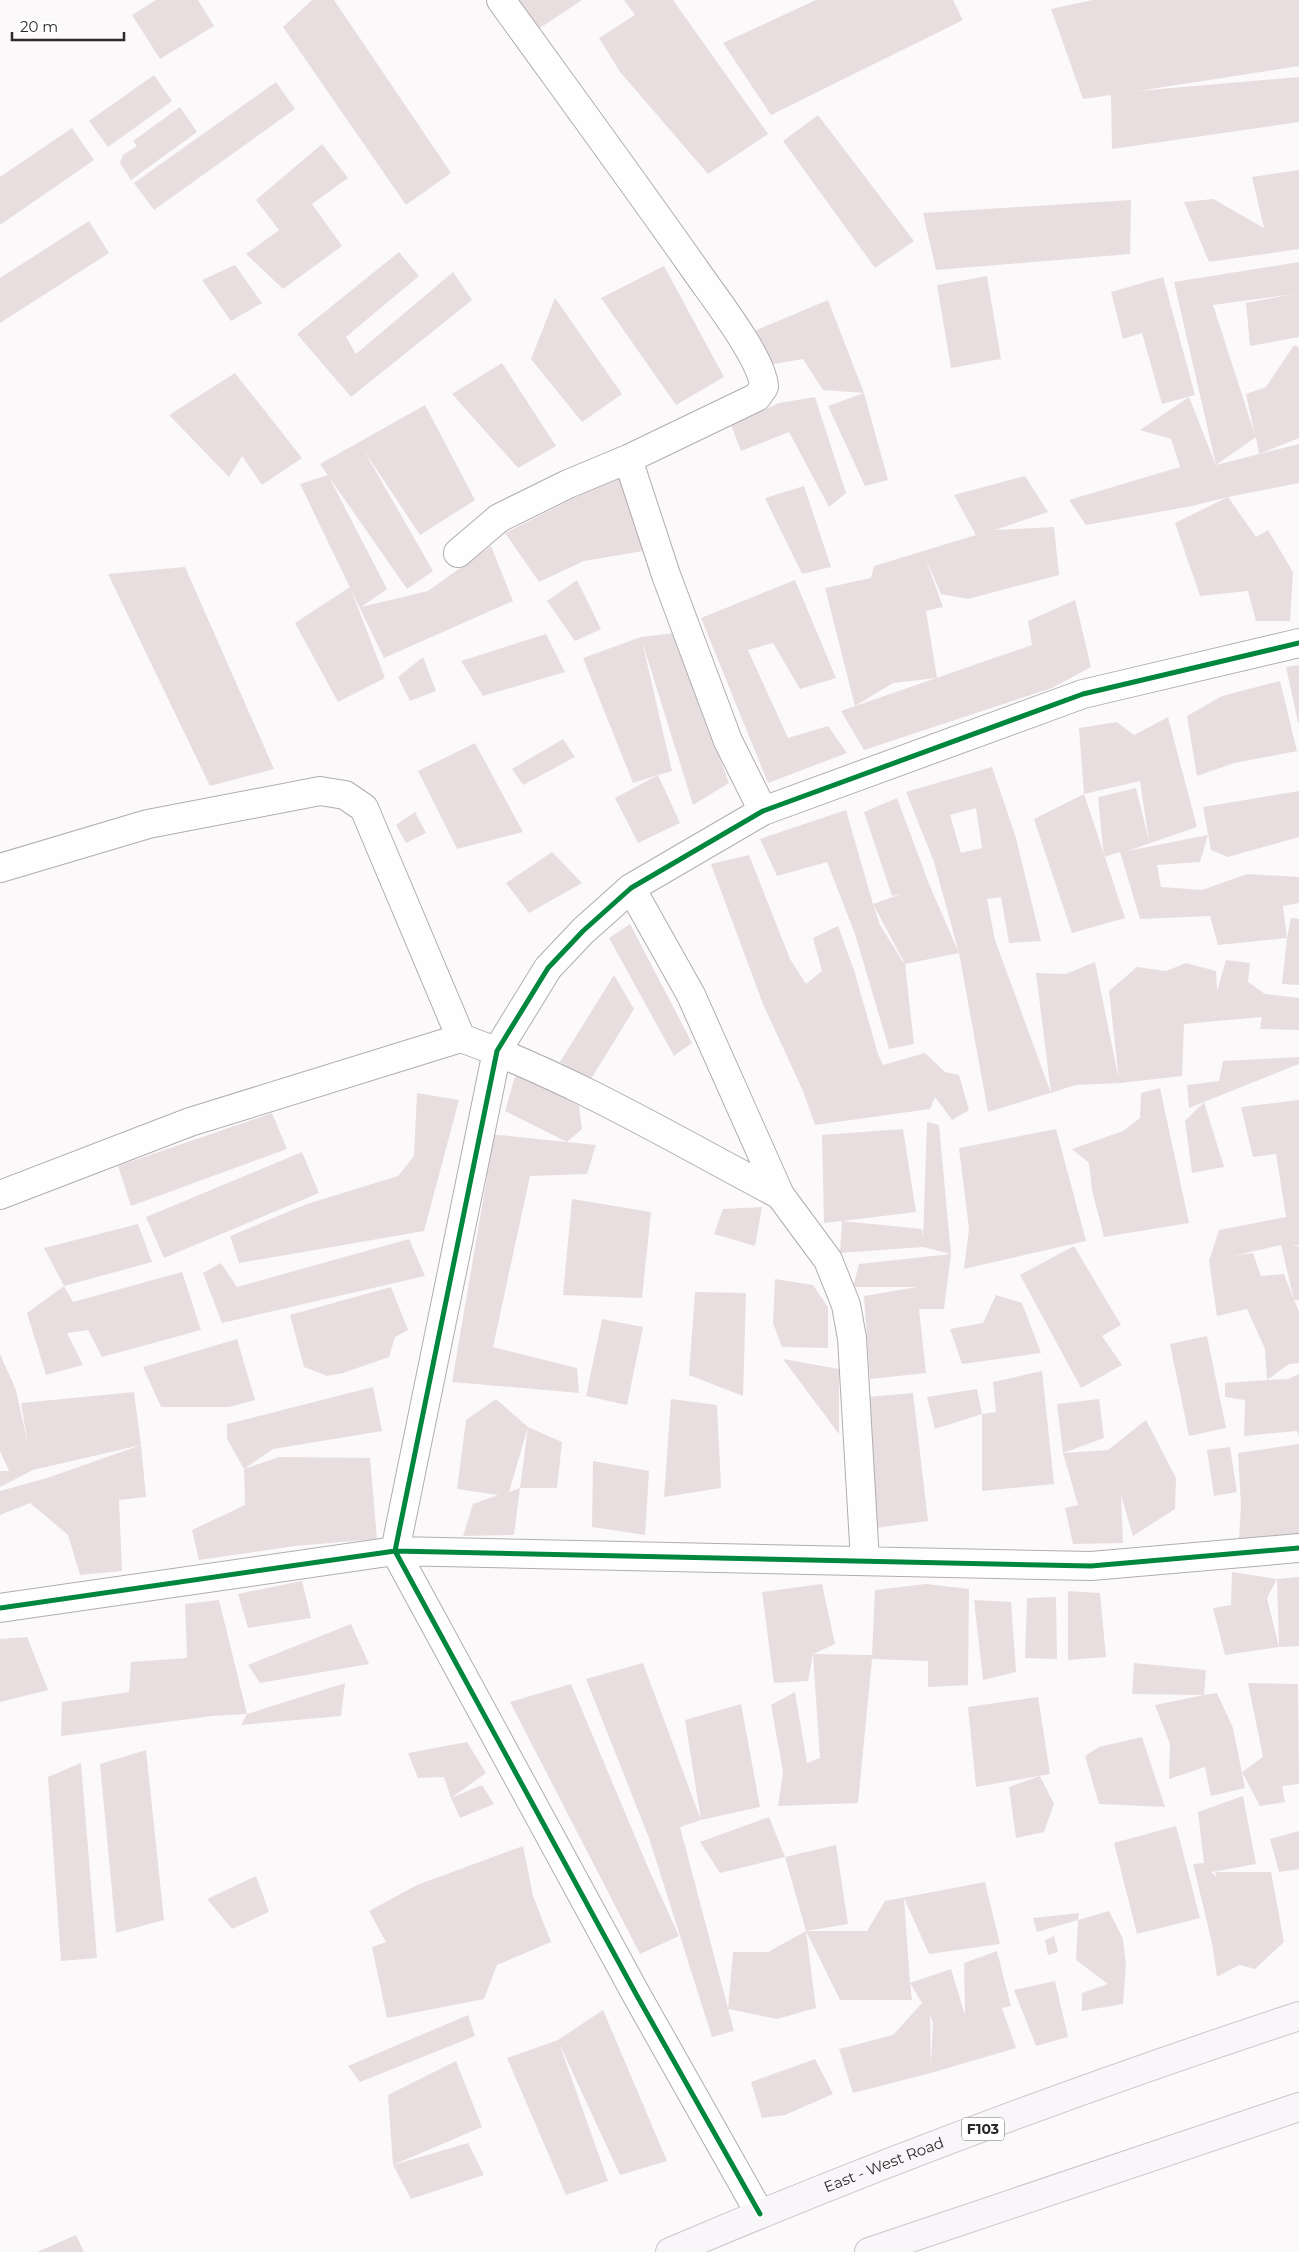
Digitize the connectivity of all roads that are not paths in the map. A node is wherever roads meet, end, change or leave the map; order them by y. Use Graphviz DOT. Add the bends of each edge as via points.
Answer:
graph roads {
  1 [pos="501,0"];
  2 [pos="628,459"];
  3 [pos="458,553"];
  4 [pos="1299,643"];
  5 [pos="763,811"];
  6 [pos="0,868"];
  7 [pos="631,888"];
  8 [pos="461,1038"];
  9 [pos="497,1051"];
  10 [pos="0,1194"];
  11 [pos="780,1195"];
  12 [pos="1299,1548"];
  13 [pos="395,1551"];
  14 [pos="864,1561"];
  15 [pos="0,1608"];
  16 [pos="1299,2016"];
  17 [pos="1299,2107"];
  18 [pos="760,2214"];
  19 [pos="670,2252"];
  20 [pos="869,2252"];
  1 -- 2 [label="street" via="731,321 764,379 764,387 756,397"];
  2 -- 3 [label="street" via="499,518"];
  2 -- 5 [label="street" via="666,574 728,741"];
  4 -- 5 [label="street" via="1083,694"];
  5 -- 7 [label="street"];
  6 -- 8 [label="street" via="148,824 320,791 345,795 364,808"];
  7 -- 9 [label="street" via="548,968"];
  7 -- 11 [label="street" via="691,995"];
  8 -- 9 [label="street"];
  8 -- 10 [label="street" via="190,1122"];
  9 -- 11 [label="street" via="614,1107"];
  9 -- 13 [label="street"];
  11 -- 14 [label="street" via="828,1260 846,1305 852,1338"];
  12 -- 14 [label="street" via="1092,1566"];
  13 -- 14 [label="street"];
  13 -- 15 [label="street"];
  13 -- 18 [label="street" via="636,1994"];
  16 -- 18 [label="main road, East - West Road / F103" via="1144,2067"];
  17 -- 20 [label="main road"];
  18 -- 19 [label="main road, East - West Road / F103"];
}
